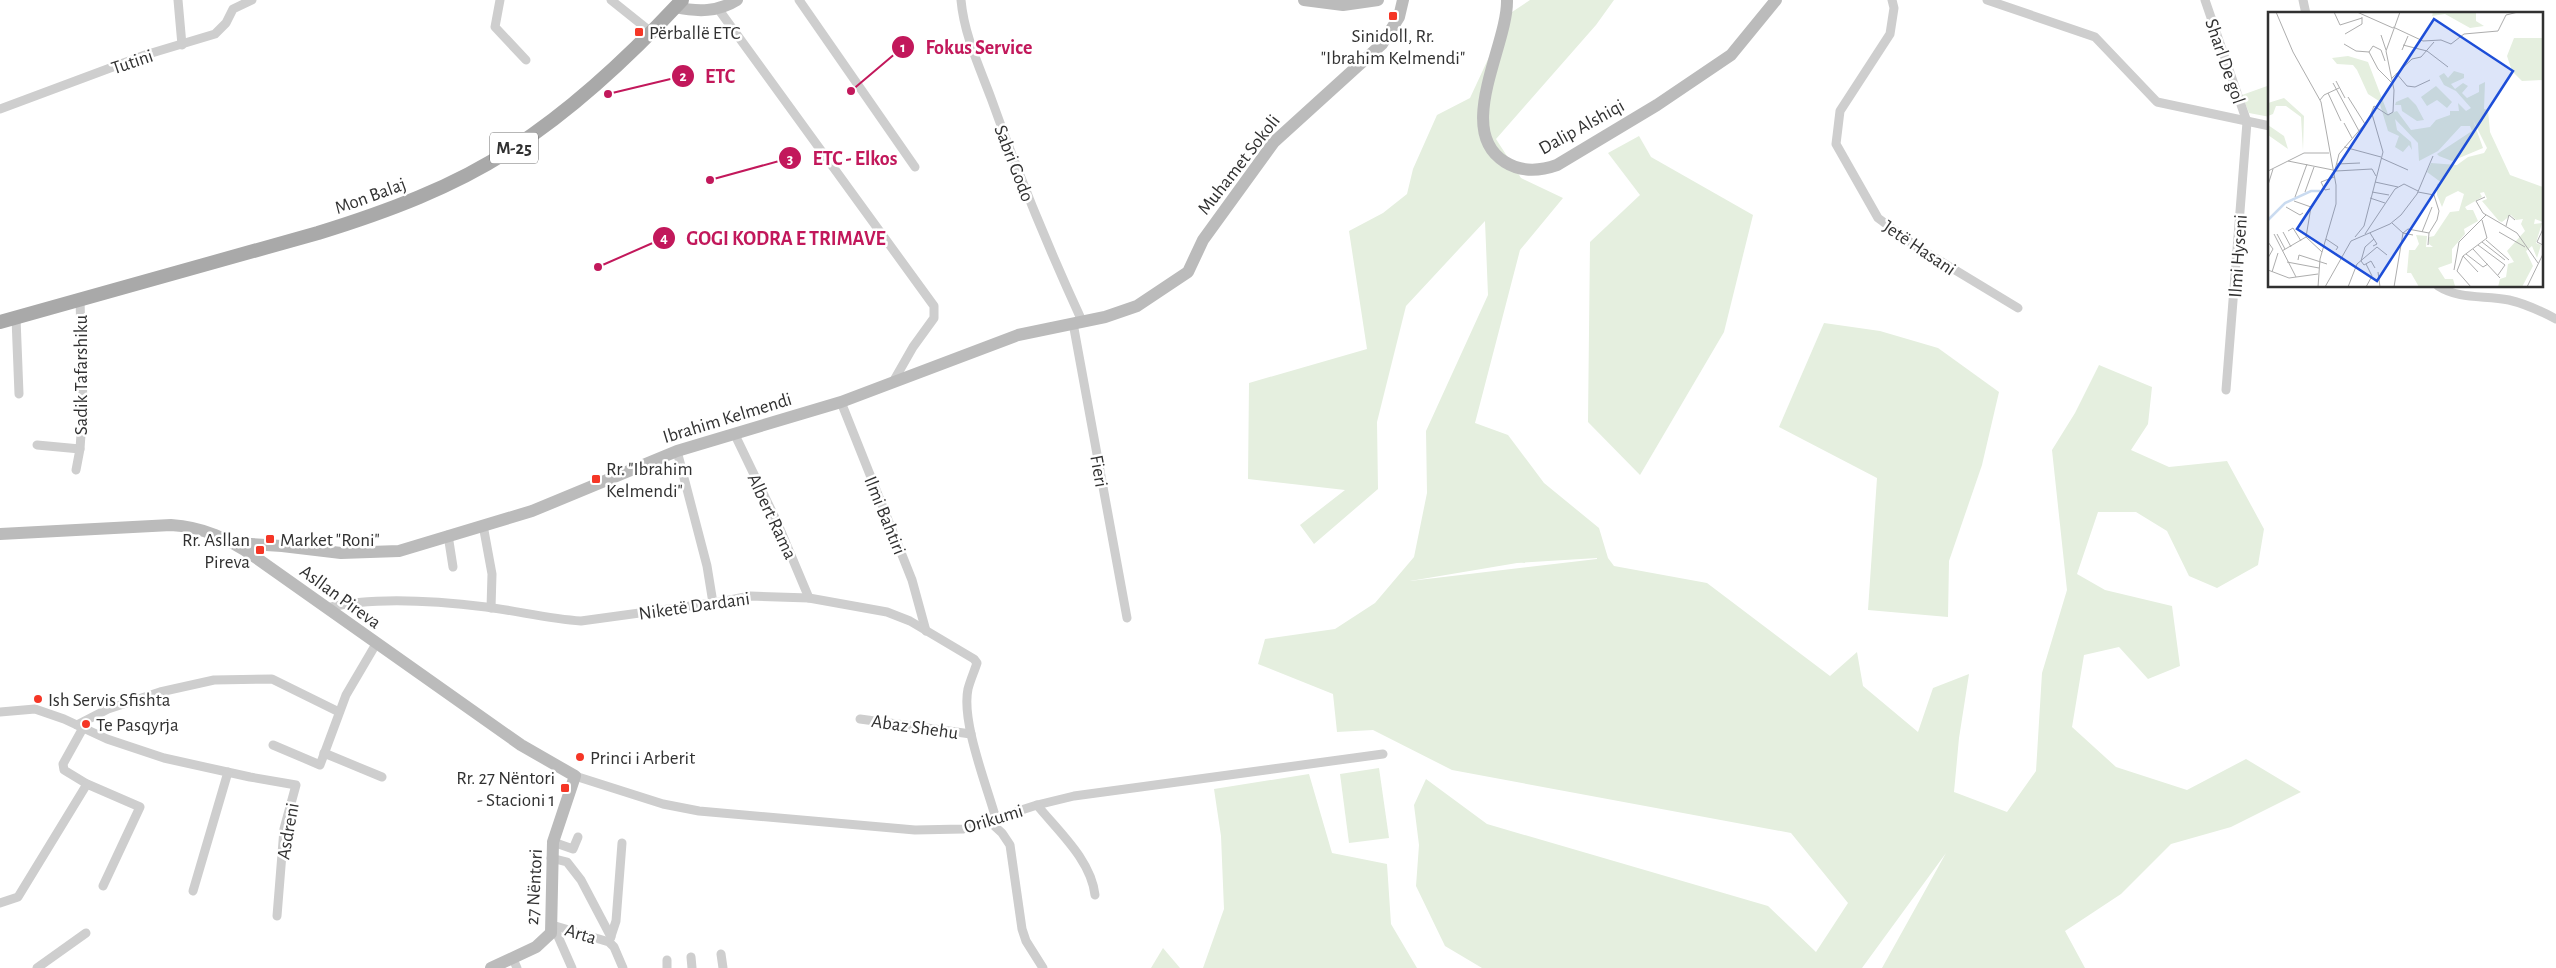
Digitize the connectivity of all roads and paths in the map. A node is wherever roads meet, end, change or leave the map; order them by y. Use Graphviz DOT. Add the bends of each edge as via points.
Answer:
graph roads {
  1 [pos="178,0"];
  2 [pos="252,0"];
  3 [pos="500,0"];
  4 [pos="611,0"];
  5 [pos="737,0"];
  6 [pos="799,0"];
  7 [pos="961,0"];
  8 [pos="1304,0"];
  9 [pos="1378,0"];
  10 [pos="1403,0"];
  11 [pos="1507,0"];
  12 [pos="1776,0"];
  13 [pos="1892,0"];
  14 [pos="1987,0"];
  15 [pos="2204,0"];
  16 [pos="678,3"];
  17 [pos="719,10"];
  18 [pos="651,32"];
  19 [pos="182,45"];
  20 [pos="526,60"];
  21 [pos="0,109"];
  22 [pos="2247,122"];
  23 [pos="2268,126"];
  24 [pos="915,167"];
  25 [pos="2442,288"];
  26 [pos="80,300"];
  27 [pos="2018,308"];
  28 [pos="16,318"];
  29 [pos="2556,319"];
  30 [pos="0,322"];
  31 [pos="1077,322"];
  32 [pos="894,382"];
  33 [pos="2226,390"];
  34 [pos="19,394"];
  35 [pos="841,402"];
  36 [pos="735,435"];
  37 [pos="37,445"];
  38 [pos="80,449"];
  39 [pos="677,451"];
  40 [pos="76,470"];
  41 [pos="483,525"];
  42 [pos="0,534"];
  43 [pos="448,535"];
  44 [pos="234,543"];
  45 [pos="453,567"];
  46 [pos="809,598"];
  47 [pos="713,603"];
  48 [pos="327,608"];
  49 [pos="491,608"];
  50 [pos="1127,618"];
  51 [pos="926,631"];
  52 [pos="376,644"];
  53 [pos="0,712"];
  54 [pos="339,712"];
  55 [pos="860,718"];
  56 [pos="80,727"];
  57 [pos="971,734"];
  58 [pos="273,745"];
  59 [pos="324,753"];
  60 [pos="1383,754"];
  61 [pos="228,772"];
  62 [pos="575,776"];
  63 [pos="382,777"];
  64 [pos="87,784"];
  65 [pos="1037,805"];
  66 [pos="993,821"];
  67 [pos="578,837"];
  68 [pos="554,842"];
  69 [pos="622,844"];
  70 [pos="551,858"];
  71 [pos="103,886"];
  72 [pos="192,891"];
  73 [pos="1095,895"];
  74 [pos="0,903"];
  75 [pos="277,916"];
  76 [pos="552,925"];
  77 [pos="86,933"];
  78 [pos="610,940"];
  79 [pos="721,954"];
  80 [pos="691,957"];
  81 [pos="515,964"];
  82 [pos="37,968"];
  83 [pos="491,968"];
  84 [pos="572,968"];
  85 [pos="623,968"];
  86 [pos="692,968"];
  87 [pos="723,968"];
  88 [pos="1043,968"];
  1 -- 19 [label="street"];
  2 -- 19 [label="street, Tutini" via="233,9 215,34"];
  3 -- 20 [label="street" via="495,27"];
  4 -- 18 [label="street"];
  5 -- 17 [label="street"];
  6 -- 24 [label="street"];
  7 -- 31 [label="street, Sabri Godo" via="966,30"];
  8 -- 9 [label="street" via="1343,5"];
  10 -- 31 [label="street, Muhamet Sokoli" via="1399,18 1382,44 1274,142 1203,240 1188,272 1137,306"];
  11 -- 12 [label="street, Dalip Alshiqi" via="1485,101 1485,140 1491,151 1511,165 1542,170 1557,165 1657,105 1731,54"];
  13 -- 27 [label="street, Jetë Hasani" via="1890,34 1840,111 1836,144 1878,218 1916,247"];
  14 -- 22 [label="street" via="2095,38 2157,102"];
  15 -- 22 [label="street, Sharl De gol"];
  16 -- 17 [label="street" via="691,10"];
  16 -- 18 [label="main road, Mon Balaj / M-25"];
  17 -- 32 [label="street" via="934,306 934,318"];
  18 -- 26 [label="main road, Mon Balaj / M-25" via="594,87 541,128 491,161 427,194 357,221"];
  19 -- 21 [label="street, Tutini" via="145,55"];
  22 -- 23 [label="street"];
  22 -- 33 [label="street, Ilmi Hyseni"];
  25 -- 29 [label="street" via="2455,295 2508,300"];
  26 -- 28 [label="main road, Mon Balaj / M-25"];
  26 -- 38 [label="street, Sadik Tafarshiku" via="83,386"];
  28 -- 30 [label="main road, Mon Balaj / M-25"];
  28 -- 34 [label="street"];
  31 -- 32 [label="street, Ibrahim Kelmendi" via="1018,335"];
  31 -- 50 [label="street, Fieri"];
  32 -- 35 [label="street, Ibrahim Kelmendi"];
  35 -- 36 [label="street, Ibrahim Kelmendi"];
  35 -- 51 [label="street, Ilmi Bahtiri" via="912,580"];
  36 -- 39 [label="street, Ibrahim Kelmendi"];
  36 -- 46 [label="street, Albert Rama"];
  37 -- 38 [label="street, Sadik Tafarshiku"];
  38 -- 40 [label="street, Sadik Tafarshiku"];
  39 -- 41 [label="street, Ibrahim Kelmendi" via="546,506"];
  39 -- 47 [label="street" via="707,566"];
  41 -- 43 [label="street, Ibrahim Kelmendi"];
  41 -- 49 [label="street" via="492,574"];
  42 -- 44 [label="street, Asllan Pireva" via="171,525 207,532"];
  43 -- 44 [label="street, Ibrahim Kelmendi" via="384,553 324,552"];
  43 -- 45 [label="street"];
  44 -- 48 [label="street, Asllan Pireva"];
  46 -- 47 [label="street, Niketë Dardani" via="750,596"];
  46 -- 51 [label="street, Niketë Dardani" via="888,612"];
  47 -- 49 [label="street, Niketë Dardani" via="581,621"];
  48 -- 49 [label="street, Niketë Dardani" via="370,601"];
  48 -- 52 [label="street, Asllan Pireva"];
  51 -- 57 [label="street, Niketë Dardani" via="974,658 977,663 967,700"];
  52 -- 54 [label="street"];
  52 -- 62 [label="street, Asllan Pireva" via="521,745"];
  53 -- 56 [label="street, Asdreni" via="36,710"];
  54 -- 56 [label="street" via="272,679 214,680 160,692 108,709"];
  54 -- 59 [label="street"];
  55 -- 57 [label="street, Abaz Shehu"];
  56 -- 61 [label="street, Asdreni" via="157,756"];
  56 -- 64 [label="street" via="63,767 66,773"];
  57 -- 66 [label="street, Abaz Shehu"];
  58 -- 59 [label="street" via="320,765"];
  59 -- 63 [label="street"];
  60 -- 65 [label="street, Orikumi" via="1074,796"];
  61 -- 72 [label="street"];
  61 -- 75 [label="street, Asdreni" via="296,785 284,829"];
  62 -- 66 [label="street, Orikumi" via="699,812 915,830 963,829"];
  62 -- 68 [label="street, 27 Nëntori"];
  64 -- 71 [label="street" via="140,808"];
  64 -- 74 [label="street" via="18,897"];
  65 -- 66 [label="street, Orikumi"];
  65 -- 73 [label="street" via="1085,864 1093,880"];
  66 -- 88 [label="street" via="1010,845 1022,929"];
  67 -- 68 [label="street" via="573,849"];
  68 -- 70 [label="street, 27 Nëntori"];
  69 -- 78 [label="street" via="616,921"];
  70 -- 76 [label="street, 27 Nëntori"];
  70 -- 78 [label="street" via="567,862 581,880"];
  76 -- 78 [label="street, Arta"];
  76 -- 81 [label="street, 27 Nëntori" via="551,933 542,943"];
  76 -- 84 [label="street"];
  77 -- 82 [label="street"];
  78 -- 85 [label="street, Arta"];
  79 -- 87 [label="street"];
  80 -- 86 [label="street"];
  81 -- 83 [label="street, 27 Nëntori"];
}
